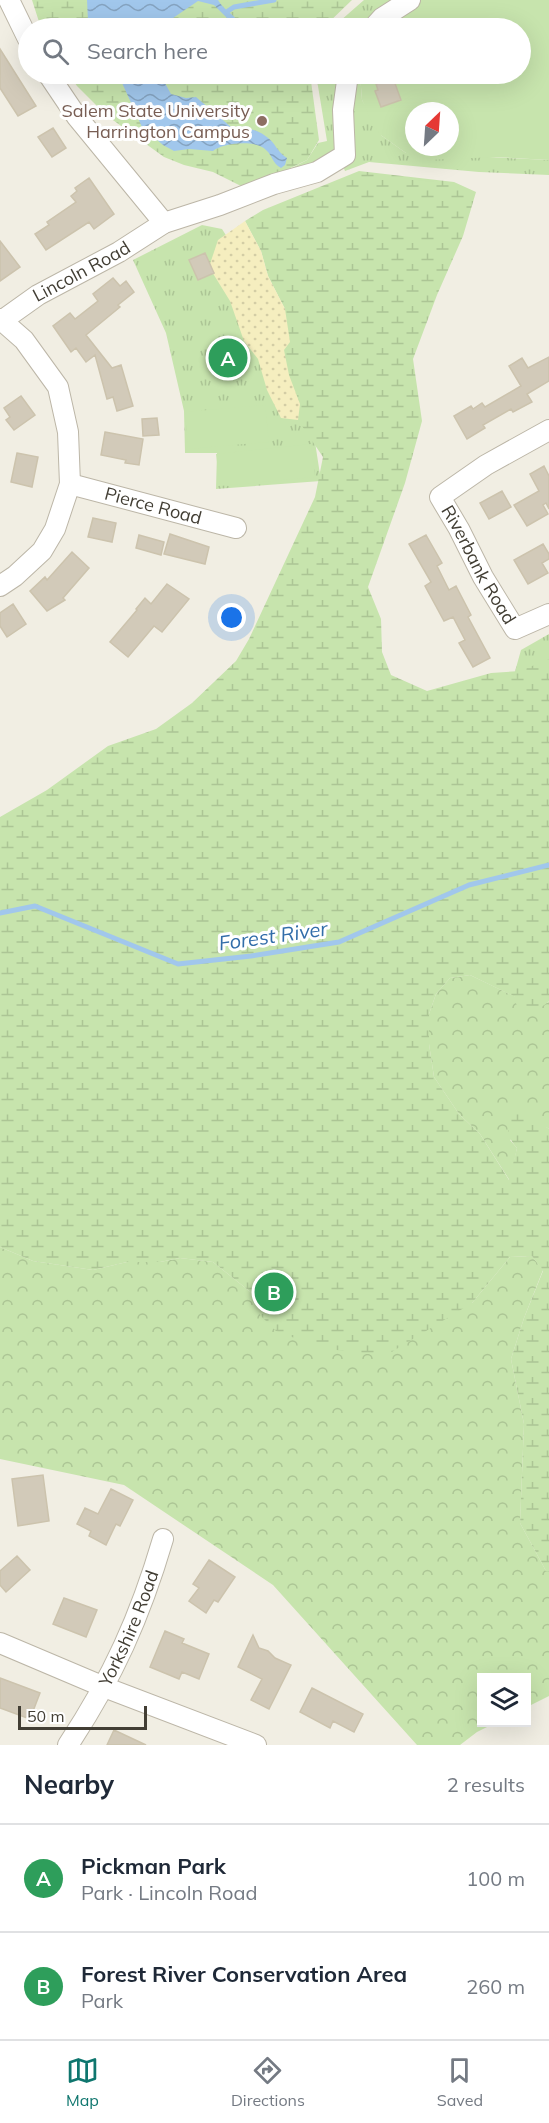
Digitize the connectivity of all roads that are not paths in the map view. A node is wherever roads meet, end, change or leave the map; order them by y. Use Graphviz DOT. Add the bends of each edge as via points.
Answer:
graph roads {
  1 [pos="9,0"];
  2 [pos="410,0"];
  3 [pos="18,18"];
  4 [pos="382,18"];
  5 [pos="55,84"];
  6 [pos="347,84"];
  7 [pos="164,223"];
  8 [pos="0,320"];
  9 [pos="549,430"];
  10 [pos="70,484"];
  11 [pos="236,528"];
  12 [pos="0,586"];
  13 [pos="549,614"];
  14 [pos="163,1539"];
  15 [pos="0,1643"];
  16 [pos="104,1687"];
  17 [pos="68,1745"];
  18 [pos="256,1745"];
  1 -- 3 [label="street"];
  2 -- 4 [label="street"];
  5 -- 7 [label="street"];
  6 -- 7 [label="street, Lincoln Road" via="343,110 345,156 317,172"];
  7 -- 8 [label="street, Lincoln Road"];
  8 -- 10 [label="street" via="24,340 58,387 68,432"];
  9 -- 13 [label="street, Riverbank Road" via="486,465 440,497 515,629"];
  10 -- 11 [label="street, Pierce Road"];
  10 -- 12 [label="street" via="55,529 42,551"];
  14 -- 16 [label="street, Yorkshire Road" via="140,1609"];
  15 -- 16 [label="street"];
  16 -- 17 [label="street, Yorkshire Road"];
  16 -- 18 [label="street"];
}
